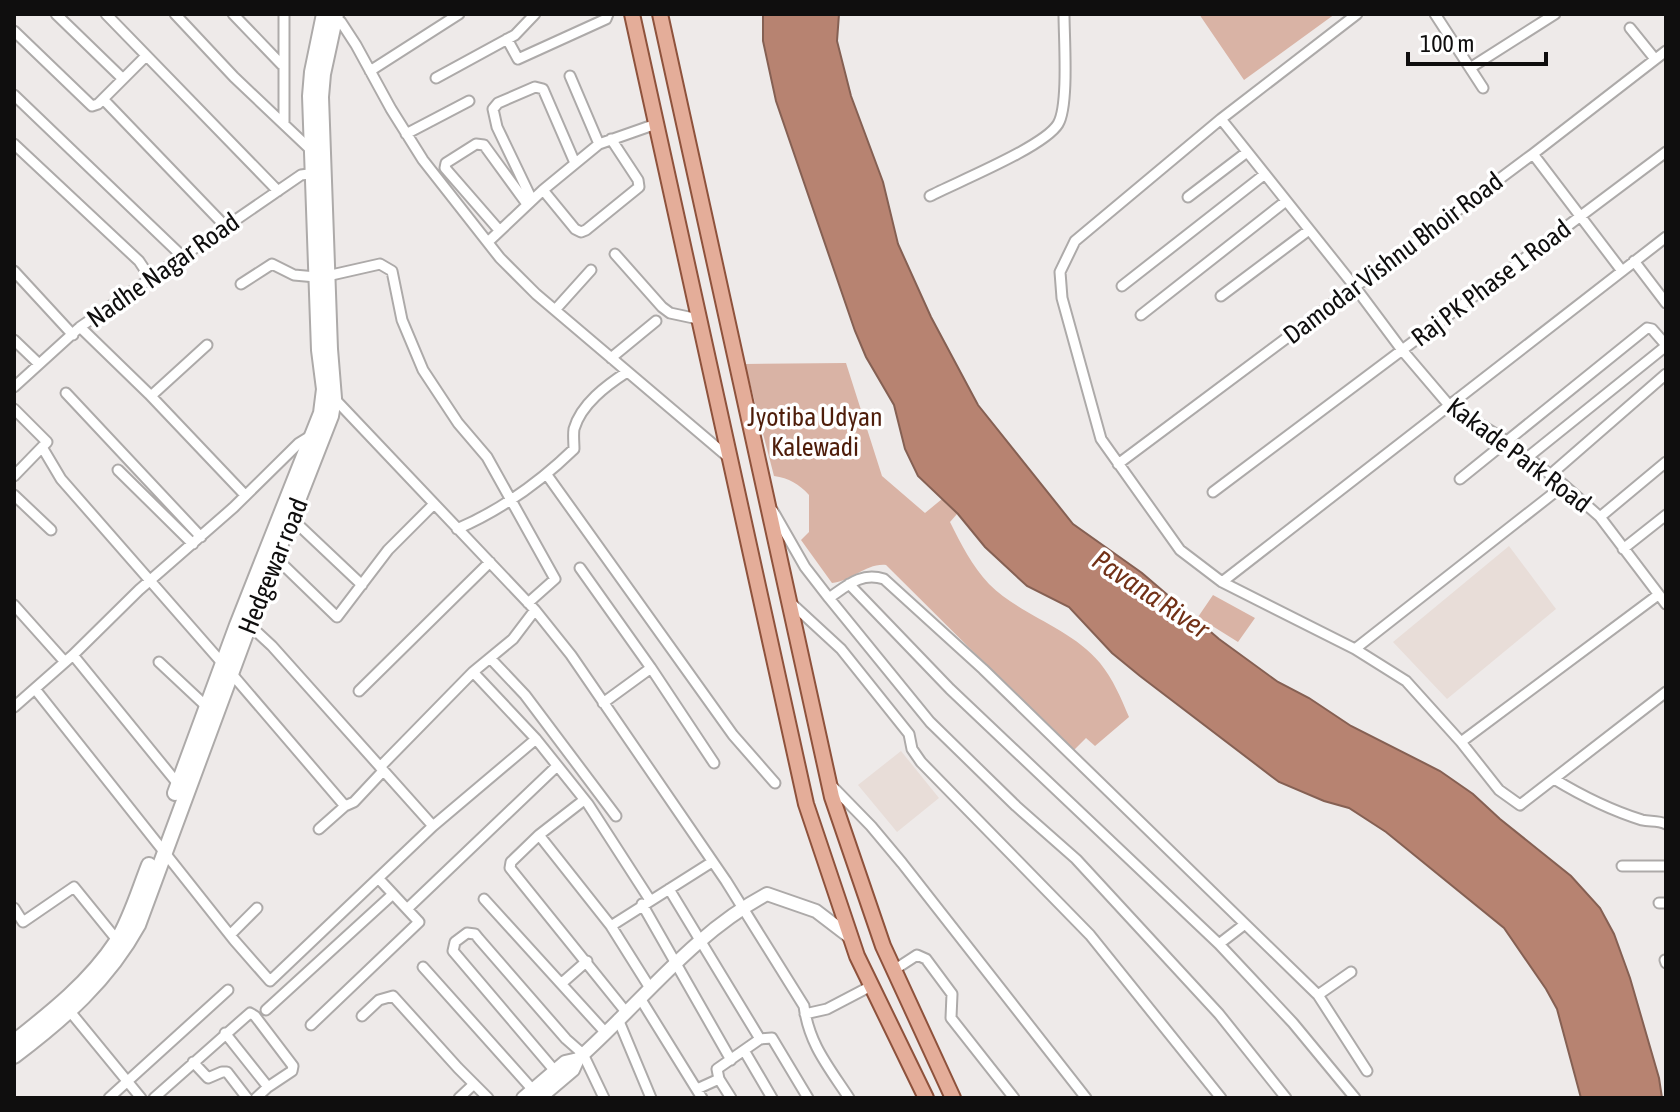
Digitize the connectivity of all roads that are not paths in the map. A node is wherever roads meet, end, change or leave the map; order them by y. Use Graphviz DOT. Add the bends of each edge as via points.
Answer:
graph roads {
  1 [pos="56,14"];
  2 [pos="106,14"];
  3 [pos="175,14"];
  4 [pos="233,14"];
  5 [pos="284,14"];
  6 [pos="331,14"];
  7 [pos="459,14"];
  8 [pos="535,14"];
  9 [pos="608,14"];
  10 [pos="632,14"];
  11 [pos="660,14"];
  12 [pos="1064,14"];
  13 [pos="1357,14"];
  14 [pos="1435,14"];
  15 [pos="1555,14"];
  16 [pos="1630,28"];
  17 [pos="14,31"];
  18 [pos="507,39"];
  19 [pos="1666,51"];
  20 [pos="146,56"];
  21 [pos="1655,59"];
  22 [pos="282,65"];
  23 [pos="1470,68"];
  24 [pos="370,71"];
  25 [pos="570,76"];
  26 [pos="122,78"];
  27 [pos="436,78"];
  28 [pos="1483,88"];
  29 [pos="14,95"];
  30 [pos="103,99"];
  31 [pos="469,101"];
  32 [pos="1221,119"];
  33 [pos="284,123"];
  34 [pos="656,124"];
  35 [pos="406,134"];
  36 [pos="611,139"];
  37 [pos="14,144"];
  38 [pos="599,144"];
  39 [pos="311,150"];
  40 [pos="1247,152"];
  41 [pos="1666,152"];
  42 [pos="1533,154"];
  43 [pos="575,163"];
  44 [pos="318,173"];
  45 [pos="1265,174"];
  46 [pos="543,190"];
  47 [pos="278,191"];
  48 [pos="930,196"];
  49 [pos="1188,197"];
  50 [pos="1286,201"];
  51 [pos="530,202"];
  52 [pos="1581,216"];
  53 [pos="226,227"];
  54 [pos="499,230"];
  55 [pos="1309,230"];
  56 [pos="1666,237"];
  57 [pos="488,242"];
  58 [pos="615,254"];
  59 [pos="183,257"];
  60 [pos="1634,261"];
  61 [pos="591,270"];
  62 [pos="14,271"];
  63 [pos="1622,271"];
  64 [pos="322,277"];
  65 [pos="151,279"];
  66 [pos="241,284"];
  67 [pos="1122,286"];
  68 [pos="1355,287"];
  69 [pos="1221,296"];
  70 [pos="1665,301"];
  71 [pos="555,310"];
  72 [pos="1141,315"];
  73 [pos="698,319"];
  74 [pos="656,321"];
  75 [pos="76,331"];
  76 [pos="14,340"];
  77 [pos="207,345"];
  78 [pos="1666,346"];
  79 [pos="1402,350"];
  80 [pos="611,358"];
  81 [pos="39,364"];
  82 [pos="627,372"];
  83 [pos="1666,374"];
  84 [pos="14,387"];
  85 [pos="66,393"];
  86 [pos="329,394"];
  87 [pos="151,396"];
  88 [pos="1448,404"];
  89 [pos="14,409"];
  90 [pos="318,437"];
  91 [pos="1508,442"];
  92 [pos="42,447"];
  93 [pos="728,457"];
  94 [pos="1528,457"];
  95 [pos="1666,462"];
  96 [pos="1118,464"];
  97 [pos="118,470"];
  98 [pos="547,475"];
  99 [pos="762,475"];
  100 [pos="1550,475"];
  101 [pos="14,476"];
  102 [pos="733,479"];
  103 [pos="1460,479"];
  104 [pos="1564,485"];
  105 [pos="1213,492"];
  106 [pos="14,495"];
  107 [pos="245,495"];
  108 [pos="512,499"];
  109 [pos="768,502"];
  110 [pos="434,504"];
  111 [pos="288,515"];
  112 [pos="1666,515"];
  113 [pos="1600,517"];
  114 [pos="457,529"];
  115 [pos="51,530"];
  116 [pos="197,540"];
  117 [pos="1623,549"];
  118 [pos="276,558"];
  119 [pos="490,562"];
  120 [pos="580,568"];
  121 [pos="150,580"];
  122 [pos="1222,582"];
  123 [pos="849,584"];
  124 [pos="362,585"];
  125 [pos="1658,595"];
  126 [pos="829,598"];
  127 [pos="790,602"];
  128 [pos="1666,604"];
  129 [pos="14,605"];
  130 [pos="531,606"];
  131 [pos="242,626"];
  132 [pos="1355,649"];
  133 [pos="69,658"];
  134 [pos="490,658"];
  135 [pos="159,662"];
  136 [pos="227,668"];
  137 [pos="651,668"];
  138 [pos="473,672"];
  139 [pos="35,689"];
  140 [pos="359,691"];
  141 [pos="1666,692"];
  142 [pos="603,703"];
  143 [pos="14,707"];
  144 [pos="207,707"];
  145 [pos="536,739"];
  146 [pos="1461,742"];
  147 [pos="714,763"];
  148 [pos="557,766"];
  149 [pos="382,769"];
  150 [pos="1554,779"];
  151 [pos="775,783"];
  152 [pos="829,783"];
  153 [pos="178,784"];
  154 [pos="584,800"];
  155 [pos="345,806"];
  156 [pos="1666,810"];
  157 [pos="616,816"];
  158 [pos="1661,822"];
  159 [pos="433,826"];
  160 [pos="319,829"];
  161 [pos="539,835"];
  162 [pos="160,847"];
  163 [pos="849,851"];
  164 [pos="823,860"];
  165 [pos="712,862"];
  166 [pos="1622,866"];
  167 [pos="1666,866"];
  168 [pos="379,879"];
  169 [pos="669,889"];
  170 [pos="393,894"];
  171 [pos="484,899"];
  172 [pos="646,902"];
  173 [pos="742,907"];
  174 [pos="14,908"];
  175 [pos="257,908"];
  176 [pos="407,909"];
  177 [pos="1245,924"];
  178 [pos="611,926"];
  179 [pos="230,935"];
  180 [pos="850,937"];
  181 [pos="700,938"];
  182 [pos="117,940"];
  183 [pos="1219,944"];
  184 [pos="587,961"];
  185 [pos="677,962"];
  186 [pos="423,967"];
  187 [pos="894,970"];
  188 [pos="1351,972"];
  189 [pos="562,983"];
  190 [pos="871,986"];
  191 [pos="650,988"];
  192 [pos="228,990"];
  193 [pos="1318,995"];
  194 [pos="640,998"];
  195 [pos="67,1007"];
  196 [pos="266,1010"];
  197 [pos="805,1014"];
  198 [pos="622,1015"];
  199 [pos="362,1016"];
  200 [pos="311,1025"];
  201 [pos="605,1032"];
  202 [pos="225,1033"];
  203 [pos="760,1039"];
  204 [pos="14,1051"];
  205 [pos="745,1052"];
  206 [pos="580,1057"];
  207 [pos="731,1060"];
  208 [pos="193,1062"];
  209 [pos="555,1071"];
  210 [pos="1367,1071"];
  211 [pos="719,1079"];
  212 [pos="128,1083"];
  213 [pos="474,1084"];
  214 [pos="268,1087"];
  215 [pos="699,1093"];
  216 [pos="532,1095"];
  217 [pos="109,1098"];
  218 [pos="141,1098"];
  219 [pos="154,1098"];
  220 [pos="247,1098"];
  221 [pos="256,1098"];
  222 [pos="459,1098"];
  223 [pos="488,1098"];
  224 [pos="604,1098"];
  225 [pos="651,1098"];
  226 [pos="731,1098"];
  227 [pos="772,1098"];
  228 [pos="808,1098"];
  229 [pos="849,1098"];
  230 [pos="926,1098"];
  231 [pos="953,1098"];
  232 [pos="1014,1098"];
  233 [pos="1086,1098"];
  234 [pos="1221,1098"];
  235 [pos="1286,1098"];
  236 [pos="1355,1098"];
  1 -- 26 [label="street"];
  2 -- 20 [label="street"];
  3 -- 33 [label="street"];
  4 -- 22 [label="street"];
  5 -- 22 [label="street"];
  6 -- 24 [label="street"];
  6 -- 39 [label="main road, Hedgewar road" via="312,72"];
  6 -- 44 [label="main road, Hedgewar road"];
  7 -- 24 [label="street"];
  8 -- 18 [label="street"];
  9 -- 18 [label="street" via="518,59"];
  10 -- 34 [label="main road"];
  11 -- 99 [label="main road"];
  12 -- 48 [label="street" via="1064,87 1057,125 1041,140"];
  13 -- 32 [label="street"];
  14 -- 23 [label="street"];
  15 -- 23 [label="street"];
  16 -- 21 [label="street"];
  17 -- 30 [label="street" via="90,105"];
  18 -- 27 [label="street"];
  19 -- 21 [label="street, Damodar Vishnu Bhoir Road"];
  20 -- 26 [label="street"];
  20 -- 47 [label="street"];
  21 -- 42 [label="street, Damodar Vishnu Bhoir Road"];
  22 -- 33 [label="street"];
  23 -- 28 [label="street"];
  24 -- 35 [label="street"];
  25 -- 38 [label="street"];
  26 -- 30 [label="street"];
  29 -- 59 [label="street"];
  30 -- 53 [label="street"];
  31 -- 35 [label="street"];
  32 -- 40 [label="street, Kakade Park Road"];
  32 -- 96 [label="street" via="1075,241 1060,272 1062,298 1101,439"];
  33 -- 39 [label="street"];
  34 -- 36 [label="street"];
  34 -- 73 [label="main road"];
  35 -- 57 [label="street"];
  36 -- 38 [label="street"];
  36 -- 46 [label="street" via="639,187 586,230 575,229"];
  37 -- 65 [label="street" via="139,261"];
  38 -- 43 [label="street"];
  39 -- 44 [label="main road, Hedgewar road"];
  40 -- 45 [label="street, Kakade Park Road"];
  40 -- 49 [label="street"];
  41 -- 52 [label="street, Raj PK Phase 1 Road"];
  42 -- 52 [label="street"];
  42 -- 68 [label="street, Damodar Vishnu Bhoir Road"];
  43 -- 46 [label="street"];
  43 -- 51 [label="street" via="543,89 535,87 498,103 493,109 497,127"];
  44 -- 47 [label="street, Nadhe Nagar Road" via="301,175"];
  44 -- 64 [label="main road, Hedgewar road"];
  45 -- 50 [label="street, Kakade Park Road"];
  45 -- 67 [label="street"];
  46 -- 51 [label="street"];
  47 -- 53 [label="street, Nadhe Nagar Road"];
  50 -- 55 [label="street, Kakade Park Road"];
  50 -- 72 [label="street"];
  51 -- 54 [label="street"];
  51 -- 54 [label="street" via="484,145 476,144 446,163 460,188"];
  52 -- 63 [label="street"];
  52 -- 79 [label="street, Raj PK Phase 1 Road"];
  53 -- 59 [label="street, Nadhe Nagar Road"];
  54 -- 57 [label="street"];
  55 -- 68 [label="street, Kakade Park Road"];
  55 -- 69 [label="street"];
  56 -- 60 [label="street"];
  57 -- 71 [label="street"];
  58 -- 73 [label="street" via="662,307"];
  59 -- 65 [label="street, Nadhe Nagar Road"];
  60 -- 63 [label="street"];
  60 -- 70 [label="street"];
  61 -- 71 [label="street"];
  62 -- 75 [label="street"];
  63 -- 88 [label="street"];
  64 -- 66 [label="street" via="294,275 272,264"];
  64 -- 86 [label="main road, Hedgewar road" via="319,350"];
  64 -- 108 [label="street" via="380,264 392,271 402,320 423,370"];
  65 -- 75 [label="street, Nadhe Nagar Road"];
  68 -- 79 [label="street, Kakade Park Road"];
  68 -- 96 [label="street, Damodar Vishnu Bhoir Road"];
  71 -- 80 [label="street"];
  73 -- 93 [label="main road"];
  74 -- 80 [label="street"];
  75 -- 81 [label="street, Nadhe Nagar Road"];
  75 -- 87 [label="street"];
  76 -- 81 [label="street"];
  77 -- 87 [label="street"];
  78 -- 91 [label="street" via="1647,328"];
  78 -- 94 [label="street"];
  79 -- 88 [label="street, Kakade Park Road"];
  79 -- 105 [label="street, Raj PK Phase 1 Road"];
  80 -- 82 [label="street"];
  81 -- 84 [label="street, Nadhe Nagar Road"];
  82 -- 93 [label="street"];
  82 -- 98 [label="street" via="589,405 574,429 574,449"];
  83 -- 100 [label="street"];
  85 -- 116 [label="street"];
  86 -- 90 [label="main road, Hedgewar road"];
  86 -- 110 [label="street"];
  87 -- 107 [label="street"];
  88 -- 91 [label="street, Kakade Park Road"];
  88 -- 122 [label="street"];
  89 -- 92 [label="street" via="47,442"];
  90 -- 107 [label="street" via="299,443"];
  90 -- 111 [label="main road, Hedgewar road"];
  91 -- 94 [label="street, Kakade Park Road"];
  91 -- 103 [label="street"];
  92 -- 101 [label="street"];
  92 -- 121 [label="street" via="61,479"];
  93 -- 102 [label="main road"];
  94 -- 100 [label="street, Kakade Park Road"];
  95 -- 113 [label="street"];
  96 -- 122 [label="street" via="1180,550"];
  97 -- 116 [label="street"];
  98 -- 108 [label="street"];
  98 -- 151 [label="street" via="733,735"];
  99 -- 102 [label="main road"];
  99 -- 109 [label="main road"];
  100 -- 104 [label="street, Kakade Park Road"];
  102 -- 164 [label="main road"];
  104 -- 113 [label="street, Kakade Park Road"];
  104 -- 132 [label="street"];
  106 -- 115 [label="street"];
  107 -- 116 [label="street"];
  108 -- 114 [label="street"];
  108 -- 130 [label="street" via="555,579"];
  109 -- 126 [label="street"];
  109 -- 127 [label="main road"];
  110 -- 114 [label="street"];
  110 -- 124 [label="street"];
  111 -- 118 [label="main road, Hedgewar road"];
  111 -- 124 [label="street"];
  111 -- 131 [label="main road, Hedgewar road"];
  112 -- 117 [label="street"];
  113 -- 117 [label="street, Kakade Park Road"];
  114 -- 119 [label="street"];
  116 -- 121 [label="street"];
  117 -- 125 [label="street, Kakade Park Road"];
  118 -- 124 [label="street" via="337,617"];
  118 -- 131 [label="main road, Hedgewar road"];
  119 -- 130 [label="street"];
  119 -- 140 [label="street"];
  120 -- 137 [label="street"];
  121 -- 133 [label="street"];
  121 -- 136 [label="street"];
  122 -- 132 [label="street"];
  123 -- 126 [label="street"];
  123 -- 177 [label="street" via="868,575 893,585"];
  123 -- 183 [label="street" via="950,689"];
  125 -- 128 [label="street, Kakade Park Road"];
  125 -- 146 [label="street"];
  126 -- 235 [label="street" via="930,722 1076,859 1219,1014"];
  127 -- 152 [label="main road"];
  127 -- 234 [label="street" via="841,649 909,734 921,762 1090,935"];
  129 -- 133 [label="street"];
  130 -- 134 [label="street" via="513,639"];
  130 -- 142 [label="street"];
  131 -- 136 [label="main road, Hedgewar road"];
  131 -- 149 [label="street" via="272,646"];
  132 -- 146 [label="street" via="1406,681"];
  133 -- 139 [label="street"];
  133 -- 153 [label="street"];
  134 -- 138 [label="street"];
  134 -- 157 [label="street" via="525,695"];
  135 -- 144 [label="street"];
  136 -- 144 [label="main road, Hedgewar road"];
  136 -- 155 [label="street"];
  136 -- 162 [label="main road, Hedgewar road"];
  137 -- 142 [label="street"];
  137 -- 147 [label="street"];
  138 -- 145 [label="street"];
  138 -- 149 [label="street"];
  139 -- 143 [label="street"];
  139 -- 162 [label="street"];
  141 -- 150 [label="street"];
  142 -- 165 [label="street"];
  144 -- 153 [label="main road, Hedgewar road"];
  145 -- 148 [label="street"];
  145 -- 159 [label="street"];
  146 -- 150 [label="street" via="1499,790 1520,805"];
  148 -- 154 [label="street"];
  148 -- 176 [label="street"];
  149 -- 155 [label="street"];
  149 -- 159 [label="street"];
  150 -- 158 [label="street" via="1609,809"];
  152 -- 163 [label="main road"];
  152 -- 233 [label="street" via="902,863"];
  153 -- 162 [label="main road, Hedgewar road"];
  154 -- 161 [label="street"];
  154 -- 172 [label="street"];
  155 -- 160 [label="street"];
  156 -- 158 [label="street"];
  159 -- 168 [label="street"];
  161 -- 178 [label="street"];
  161 -- 184 [label="street" via="511,862 511,873"];
  162 -- 179 [label="street"];
  162 -- 182 [label="main road, Hedgewar road"];
  162 -- 195 [label="main road, Hedgewar road" via="127,946 94,988"];
  163 -- 164 [label="main road"];
  163 -- 187 [label="main road"];
  164 -- 180 [label="main road"];
  165 -- 169 [label="street"];
  165 -- 173 [label="street"];
  166 -- 167 [label="street"];
  168 -- 170 [label="street"];
  168 -- 179 [label="street" via="270,981"];
  169 -- 172 [label="street"];
  169 -- 181 [label="street"];
  170 -- 176 [label="street"];
  170 -- 196 [label="street"];
  171 -- 189 [label="street"];
  172 -- 178 [label="street"];
  172 -- 185 [label="street"];
  173 -- 180 [label="street" via="767,894 789,900 816,911"];
  173 -- 181 [label="street"];
  173 -- 197 [label="street"];
  174 -- 182 [label="street" via="23,922 74,887"];
  175 -- 179 [label="street"];
  176 -- 200 [label="street" via="419,922"];
  177 -- 183 [label="street"];
  177 -- 193 [label="street"];
  178 -- 191 [label="street"];
  180 -- 190 [label="main road"];
  181 -- 185 [label="street"];
  181 -- 203 [label="street"];
  182 -- 195 [label="main road, Hedgewar road"];
  183 -- 236 [label="street"];
  184 -- 189 [label="street"];
  184 -- 198 [label="street"];
  185 -- 191 [label="street"];
  185 -- 207 [label="street"];
  186 -- 216 [label="street"];
  187 -- 231 [label="main road"];
  187 -- 232 [label="street" via="917,955 926,959 952,994 951,1018"];
  188 -- 193 [label="street"];
  189 -- 201 [label="street"];
  190 -- 197 [label="street"];
  190 -- 230 [label="main road"];
  191 -- 194 [label="street"];
  192 -- 212 [label="street"];
  193 -- 210 [label="street"];
  194 -- 198 [label="street"];
  194 -- 215 [label="street"];
  195 -- 204 [label="main road, Hedgewar road"];
  195 -- 212 [label="street"];
  197 -- 229 [label="street" via="815,1047"];
  198 -- 201 [label="street"];
  198 -- 225 [label="street"];
  199 -- 213 [label="street" via="379,1000 393,996"];
  201 -- 206 [label="street"];
  202 -- 208 [label="street"];
  202 -- 214 [label="street"];
  202 -- 214 [label="street" via="247,1014 255,1016 293,1067"];
  203 -- 205 [label="street"];
  203 -- 228 [label="street" via="772,1038"];
  205 -- 207 [label="street"];
  205 -- 227 [label="street"];
  206 -- 209 [label="street"];
  206 -- 209 [label="street" via="475,934 467,933 453,951"];
  206 -- 216 [label="street" via="573,1070"];
  206 -- 224 [label="street"];
  207 -- 211 [label="street" via="717,1069"];
  208 -- 219 [label="street"];
  208 -- 220 [label="street" via="208,1078 227,1072"];
  209 -- 216 [label="street"];
  211 -- 215 [label="street"];
  211 -- 226 [label="street"];
  212 -- 217 [label="street"];
  212 -- 218 [label="street"];
  213 -- 222 [label="street"];
  213 -- 223 [label="street"];
  214 -- 221 [label="street"];
}
